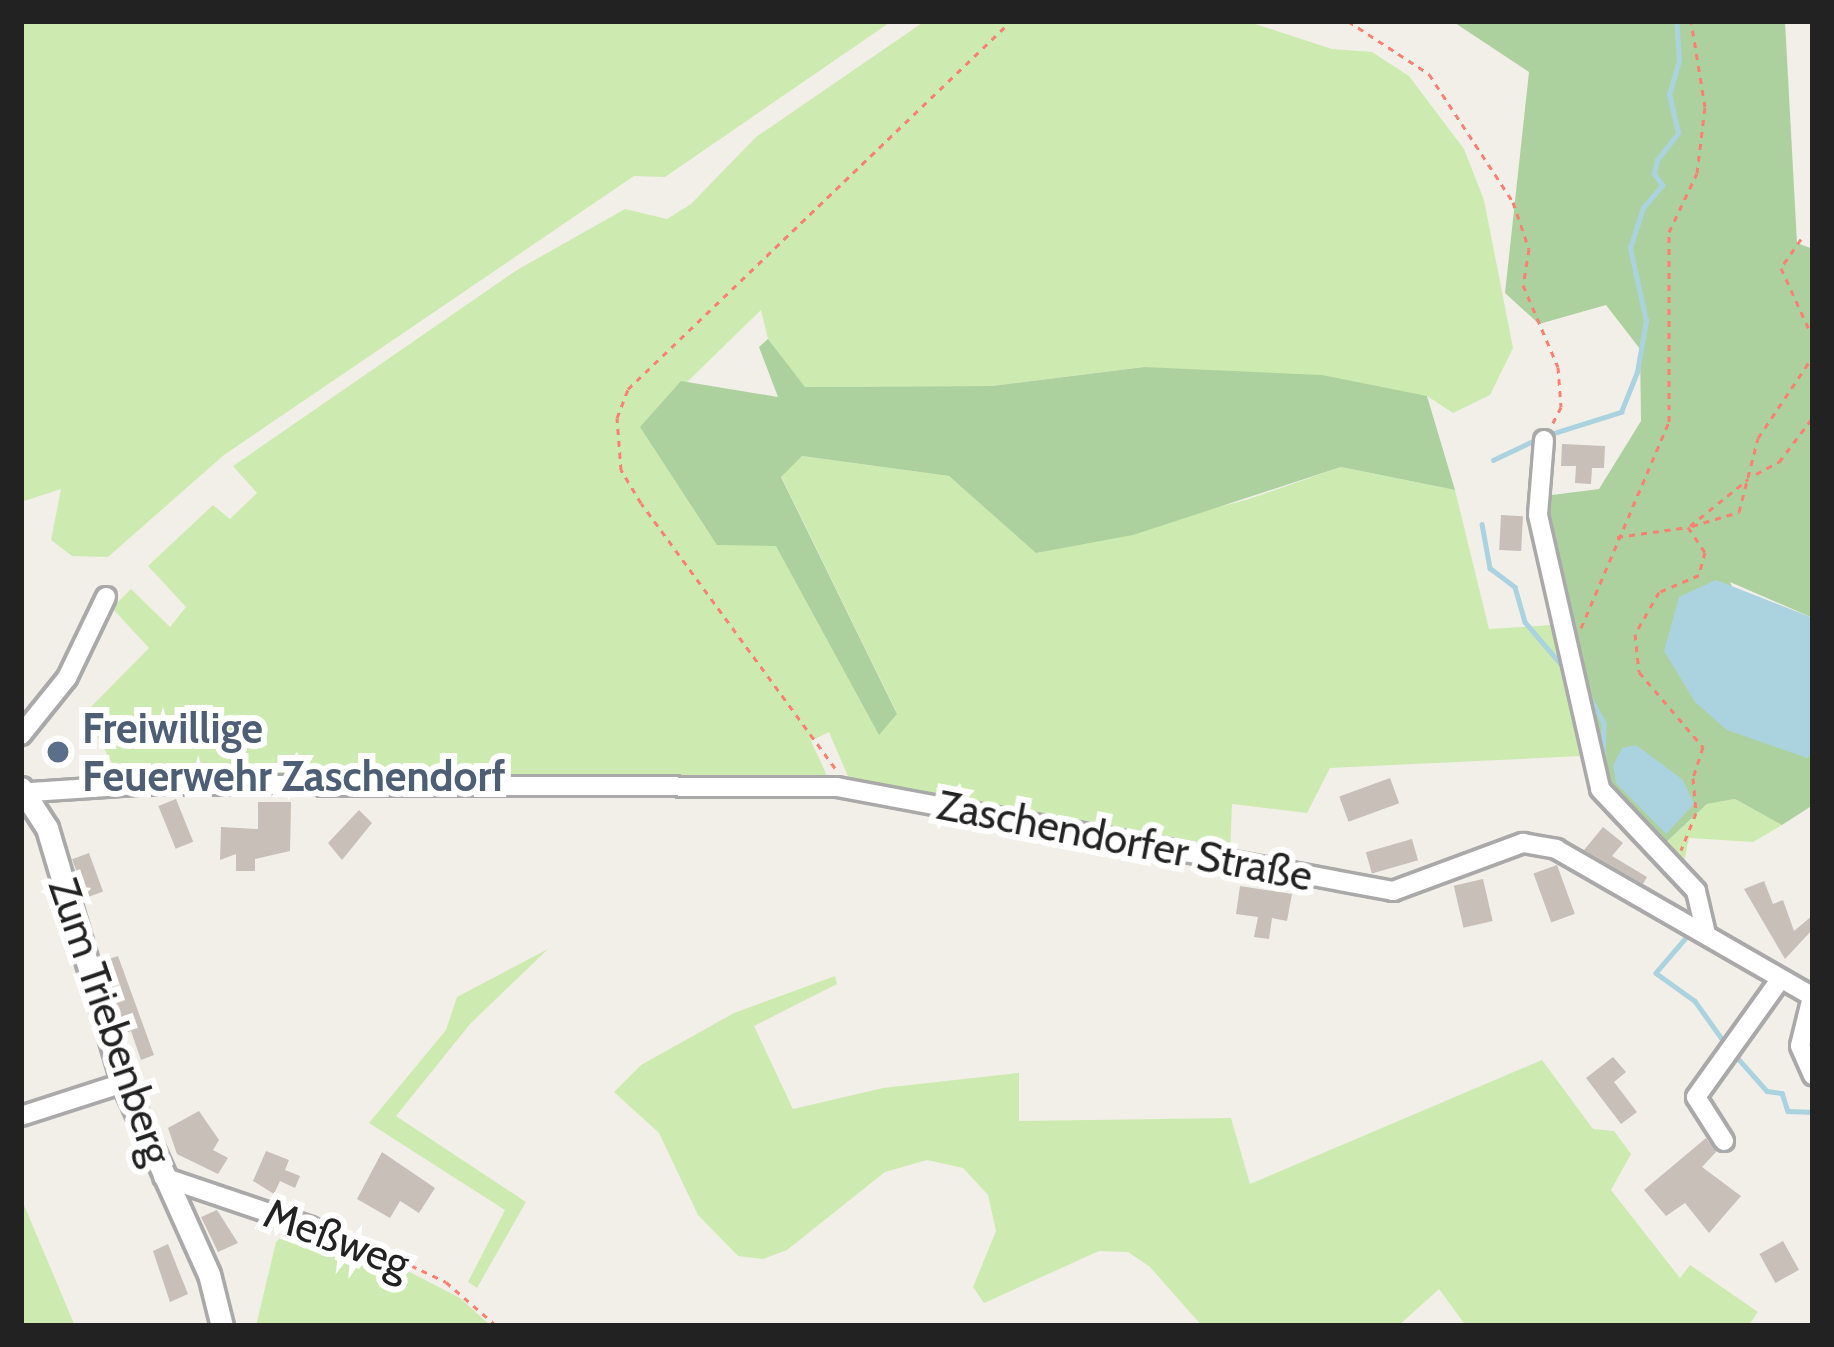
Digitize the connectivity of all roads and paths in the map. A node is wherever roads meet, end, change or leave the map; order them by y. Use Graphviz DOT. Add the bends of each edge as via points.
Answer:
graph roads {
  1 [pos="1011,21"];
  2 [pos="1348,21"];
  3 [pos="1691,21"];
  4 [pos="1801,239"];
  5 [pos="1813,338"];
  6 [pos="1813,356"];
  7 [pos="1813,417"];
  8 [pos="1547,436"];
  9 [pos="1752,476"];
  10 [pos="1688,527"];
  11 [pos="1617,537"];
  12 [pos="106,597"];
  13 [pos="1570,662"];
  14 [pos="21,735"];
  15 [pos="837,788"];
  16 [pos="26,790"];
  17 [pos="1674,868"];
  18 [pos="1706,934"];
  19 [pos="1779,981"];
  20 [pos="1813,997"];
  21 [pos="1813,1075"];
  22 [pos="123,1083"];
  23 [pos="21,1116"];
  24 [pos="1724,1141"];
  25 [pos="164,1177"];
  26 [pos="311,1227"];
  27 [pos="376,1250"];
  28 [pos="222,1326"];
  29 [pos="497,1326"];
  1 -- 15 [label="path" via="628,389 617,418 621,470 828,749"];
  2 -- 8 [label="path" via="1429,74 1513,202 1529,249 1523,285 1558,367 1561,407"];
  3 -- 11 [label="path" via="1701,54 1703,141 1669,232 1670,422"];
  4 -- 5 [label="path" via="1781,268"];
  6 -- 9 [label="path" via="1758,438"];
  7 -- 9 [label="path" via="1779,462"];
  8 -- 13 [label="street" via="1538,515"];
  9 -- 10 [label="path"];
  9 -- 10 [label="path" via="1739,512 1721,524"];
  10 -- 11 [label="path"];
  10 -- 17 [label="path" via="1705,552 1699,575 1659,592 1635,634 1639,672 1703,747 1696,813"];
  11 -- 13 [label="path"];
  12 -- 14 [label="street" via="67,678"];
  13 -- 17 [label="street" via="1600,789"];
  15 -- 16 [label="street, Zaschendorfer Straße"];
  15 -- 18 [label="street, Zaschendorfer Straße" via="1170,842 1393,891 1523,843 1556,849"];
  16 -- 22 [label="street, Zum Triebenberg"];
  17 -- 18 [label="street" via="1696,891"];
  18 -- 19 [label="street, Zaschendorfer Straße"];
  19 -- 20 [label="street, Zaschendorfer Straße"];
  19 -- 24 [label="street" via="1696,1097"];
  20 -- 21 [label="street" via="1800,1046"];
  22 -- 23 [label="street"];
  22 -- 25 [label="street, Zum Triebenberg"];
  25 -- 26 [label="street, Meßweg"];
  25 -- 28 [label="street, Zum Triebenberg" via="209,1274"];
  26 -- 27 [label="lane, Meßweg"];
  27 -- 29 [label="path, Meßweg" via="446,1282"];
}
